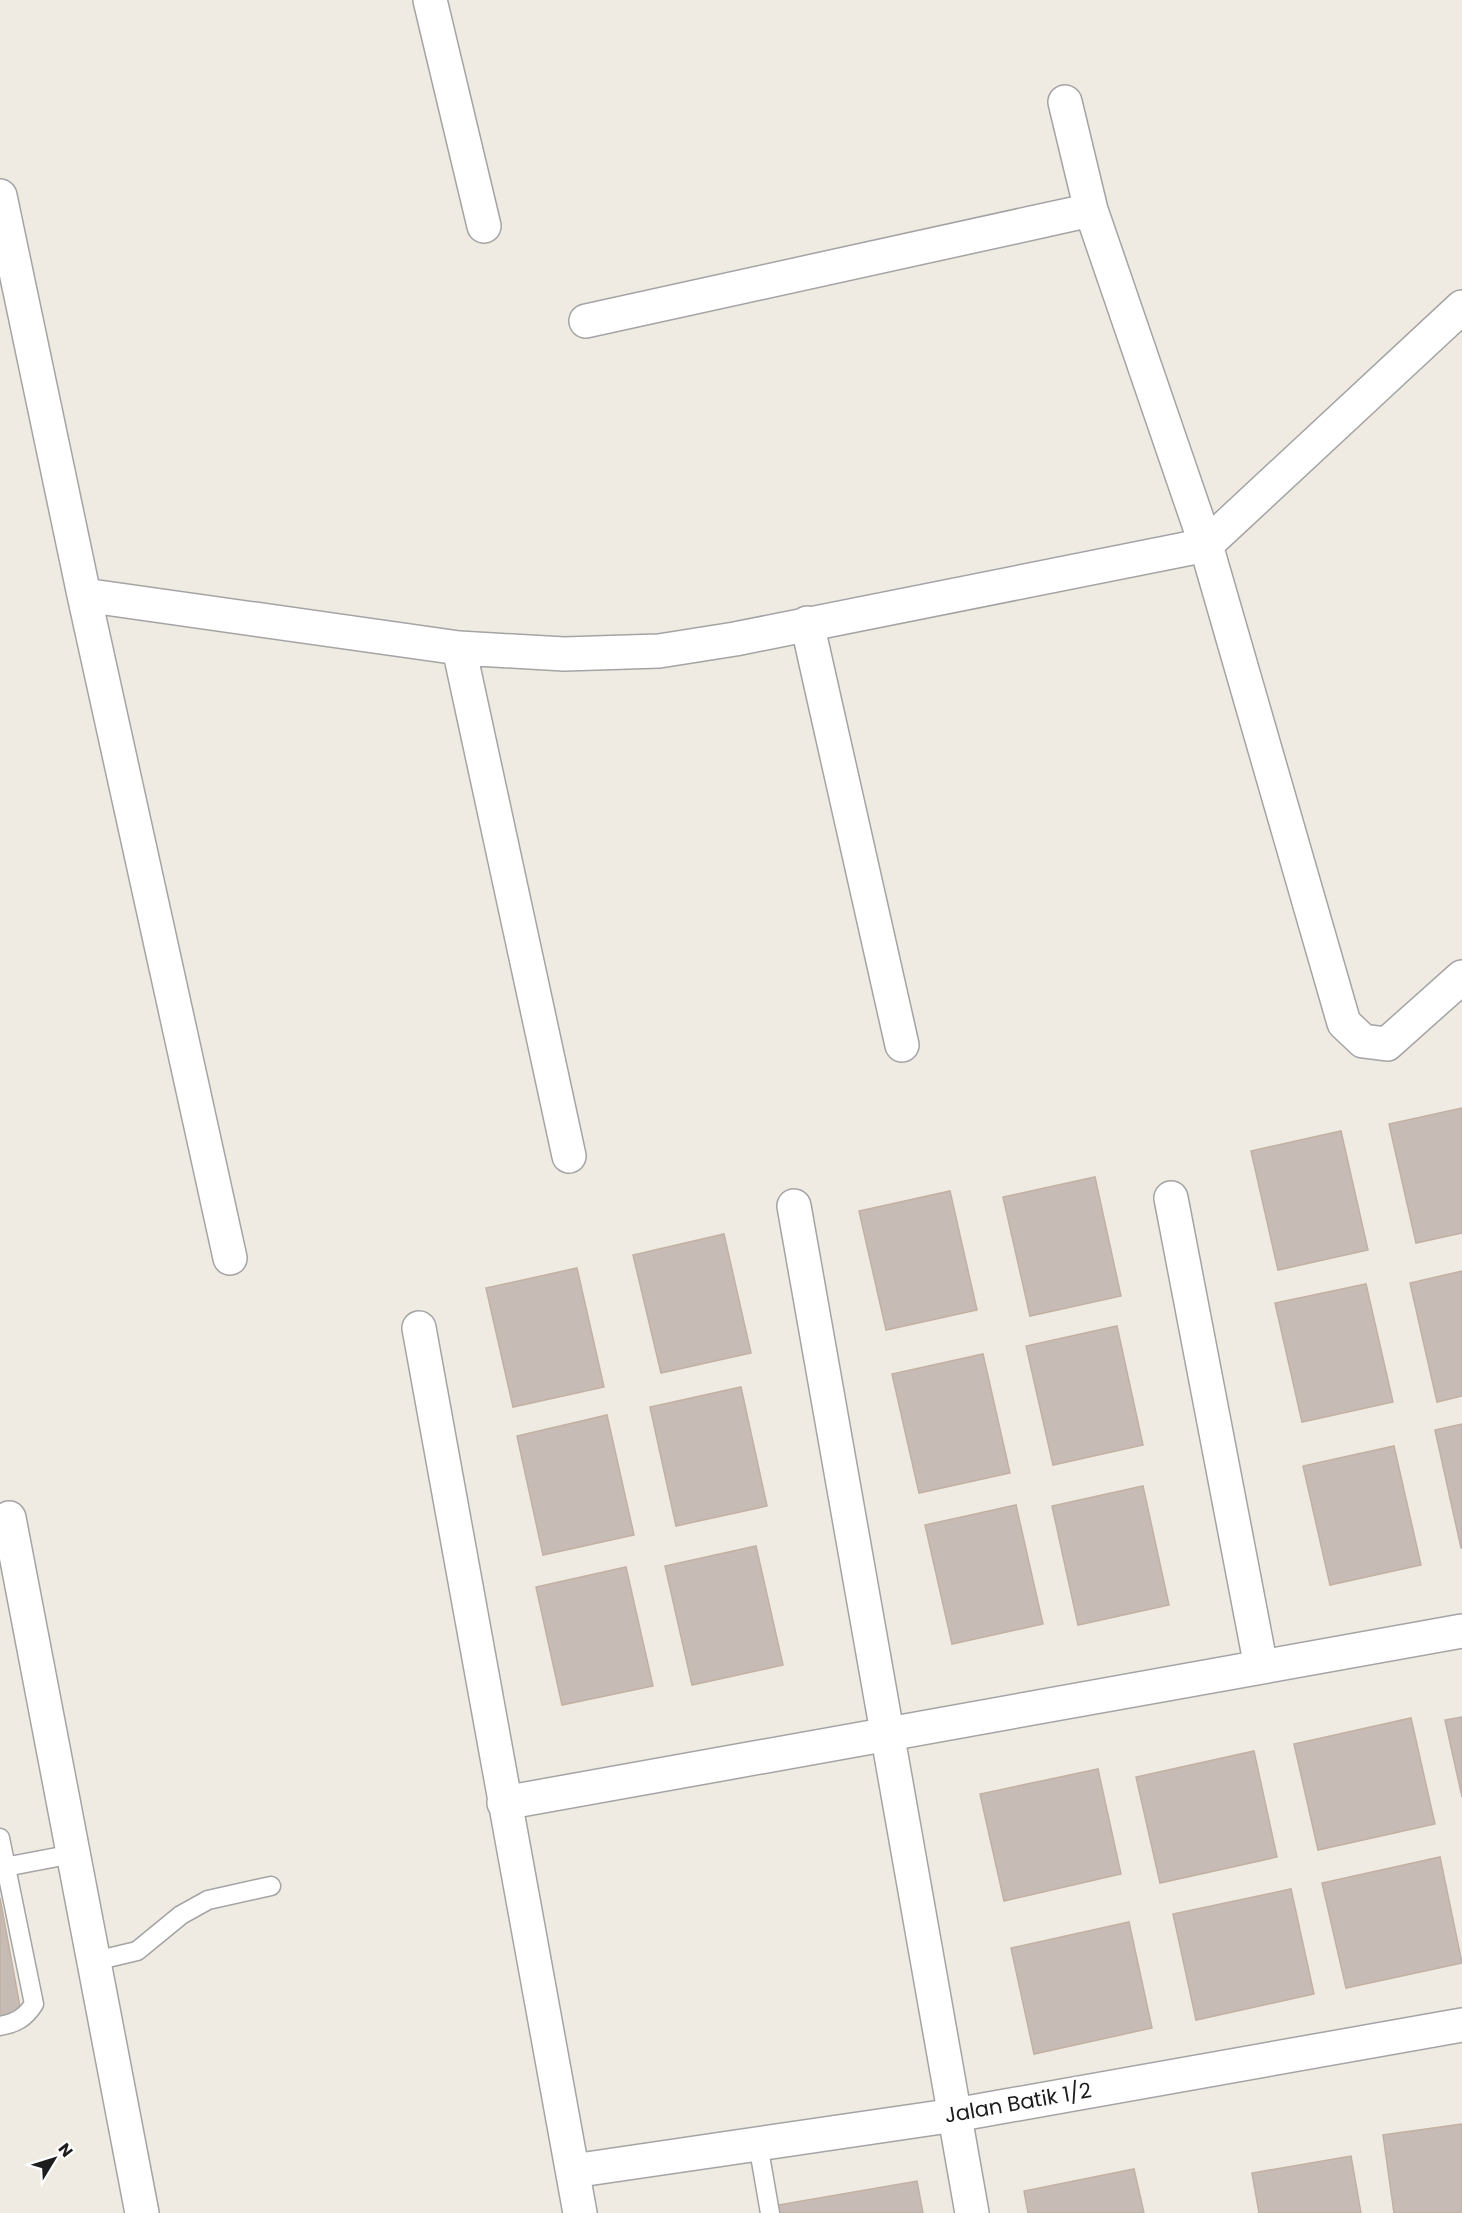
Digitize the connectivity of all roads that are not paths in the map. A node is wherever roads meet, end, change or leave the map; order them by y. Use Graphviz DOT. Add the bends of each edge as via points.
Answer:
graph roads {
  1 [pos="430,0"];
  2 [pos="1065,102"];
  3 [pos="0,196"];
  4 [pos="1091,210"];
  5 [pos="484,226"];
  6 [pos="1462,308"];
  7 [pos="586,321"];
  8 [pos="1206,545"];
  9 [pos="84,595"];
  10 [pos="807,623"];
  11 [pos="459,648"];
  12 [pos="1462,977"];
  13 [pos="902,1045"];
  14 [pos="569,1156"];
  15 [pos="1171,1198"];
  16 [pos="794,1206"];
  17 [pos="230,1258"];
  18 [pos="419,1328"];
  19 [pos="9,1518"];
  20 [pos="1462,1631"];
  21 [pos="1260,1667"];
  22 [pos="886,1735"];
  23 [pos="504,1803"];
  24 [pos="0,1838"];
  25 [pos="73,1854"];
  26 [pos="3,1868"];
  27 [pos="272,1886"];
  28 [pos="95,1961"];
  29 [pos="1462,2025"];
  30 [pos="0,2026"];
  31 [pos="955,2115"];
  32 [pos="758,2144"];
  33 [pos="573,2171"];
  34 [pos="142,2213"];
  35 [pos="580,2213"];
  36 [pos="770,2213"];
  37 [pos="972,2213"];
  1 -- 5 [label="street"];
  2 -- 4 [label="street"];
  3 -- 9 [label="street"];
  4 -- 7 [label="street"];
  4 -- 8 [label="street"];
  6 -- 8 [label="street"];
  8 -- 10 [label="street"];
  8 -- 12 [label="street" via="1344,1023 1363,1041 1387,1044"];
  9 -- 11 [label="street"];
  9 -- 17 [label="street"];
  10 -- 11 [label="street" via="660,651 564,654"];
  10 -- 13 [label="street"];
  11 -- 14 [label="street"];
  15 -- 21 [label="street"];
  16 -- 22 [label="street"];
  18 -- 23 [label="street"];
  19 -- 25 [label="street"];
  20 -- 21 [label="street"];
  21 -- 22 [label="street"];
  22 -- 23 [label="street"];
  22 -- 31 [label="street"];
  23 -- 33 [label="street"];
  24 -- 26 [label="lane"];
  25 -- 26 [label="lane"];
  25 -- 28 [label="street"];
  26 -- 30 [label="lane" via="34,2004 27,2015"];
  27 -- 28 [label="lane" via="208,1900 181,1915 137,1951"];
  28 -- 34 [label="street"];
  29 -- 31 [label="street, Jalan Batik 1/2"];
  31 -- 32 [label="street, Jalan Batik 1/2"];
  31 -- 37 [label="street"];
  32 -- 33 [label="street, Jalan Batik 1/2"];
  32 -- 36 [label="lane"];
  33 -- 35 [label="street"];
}
